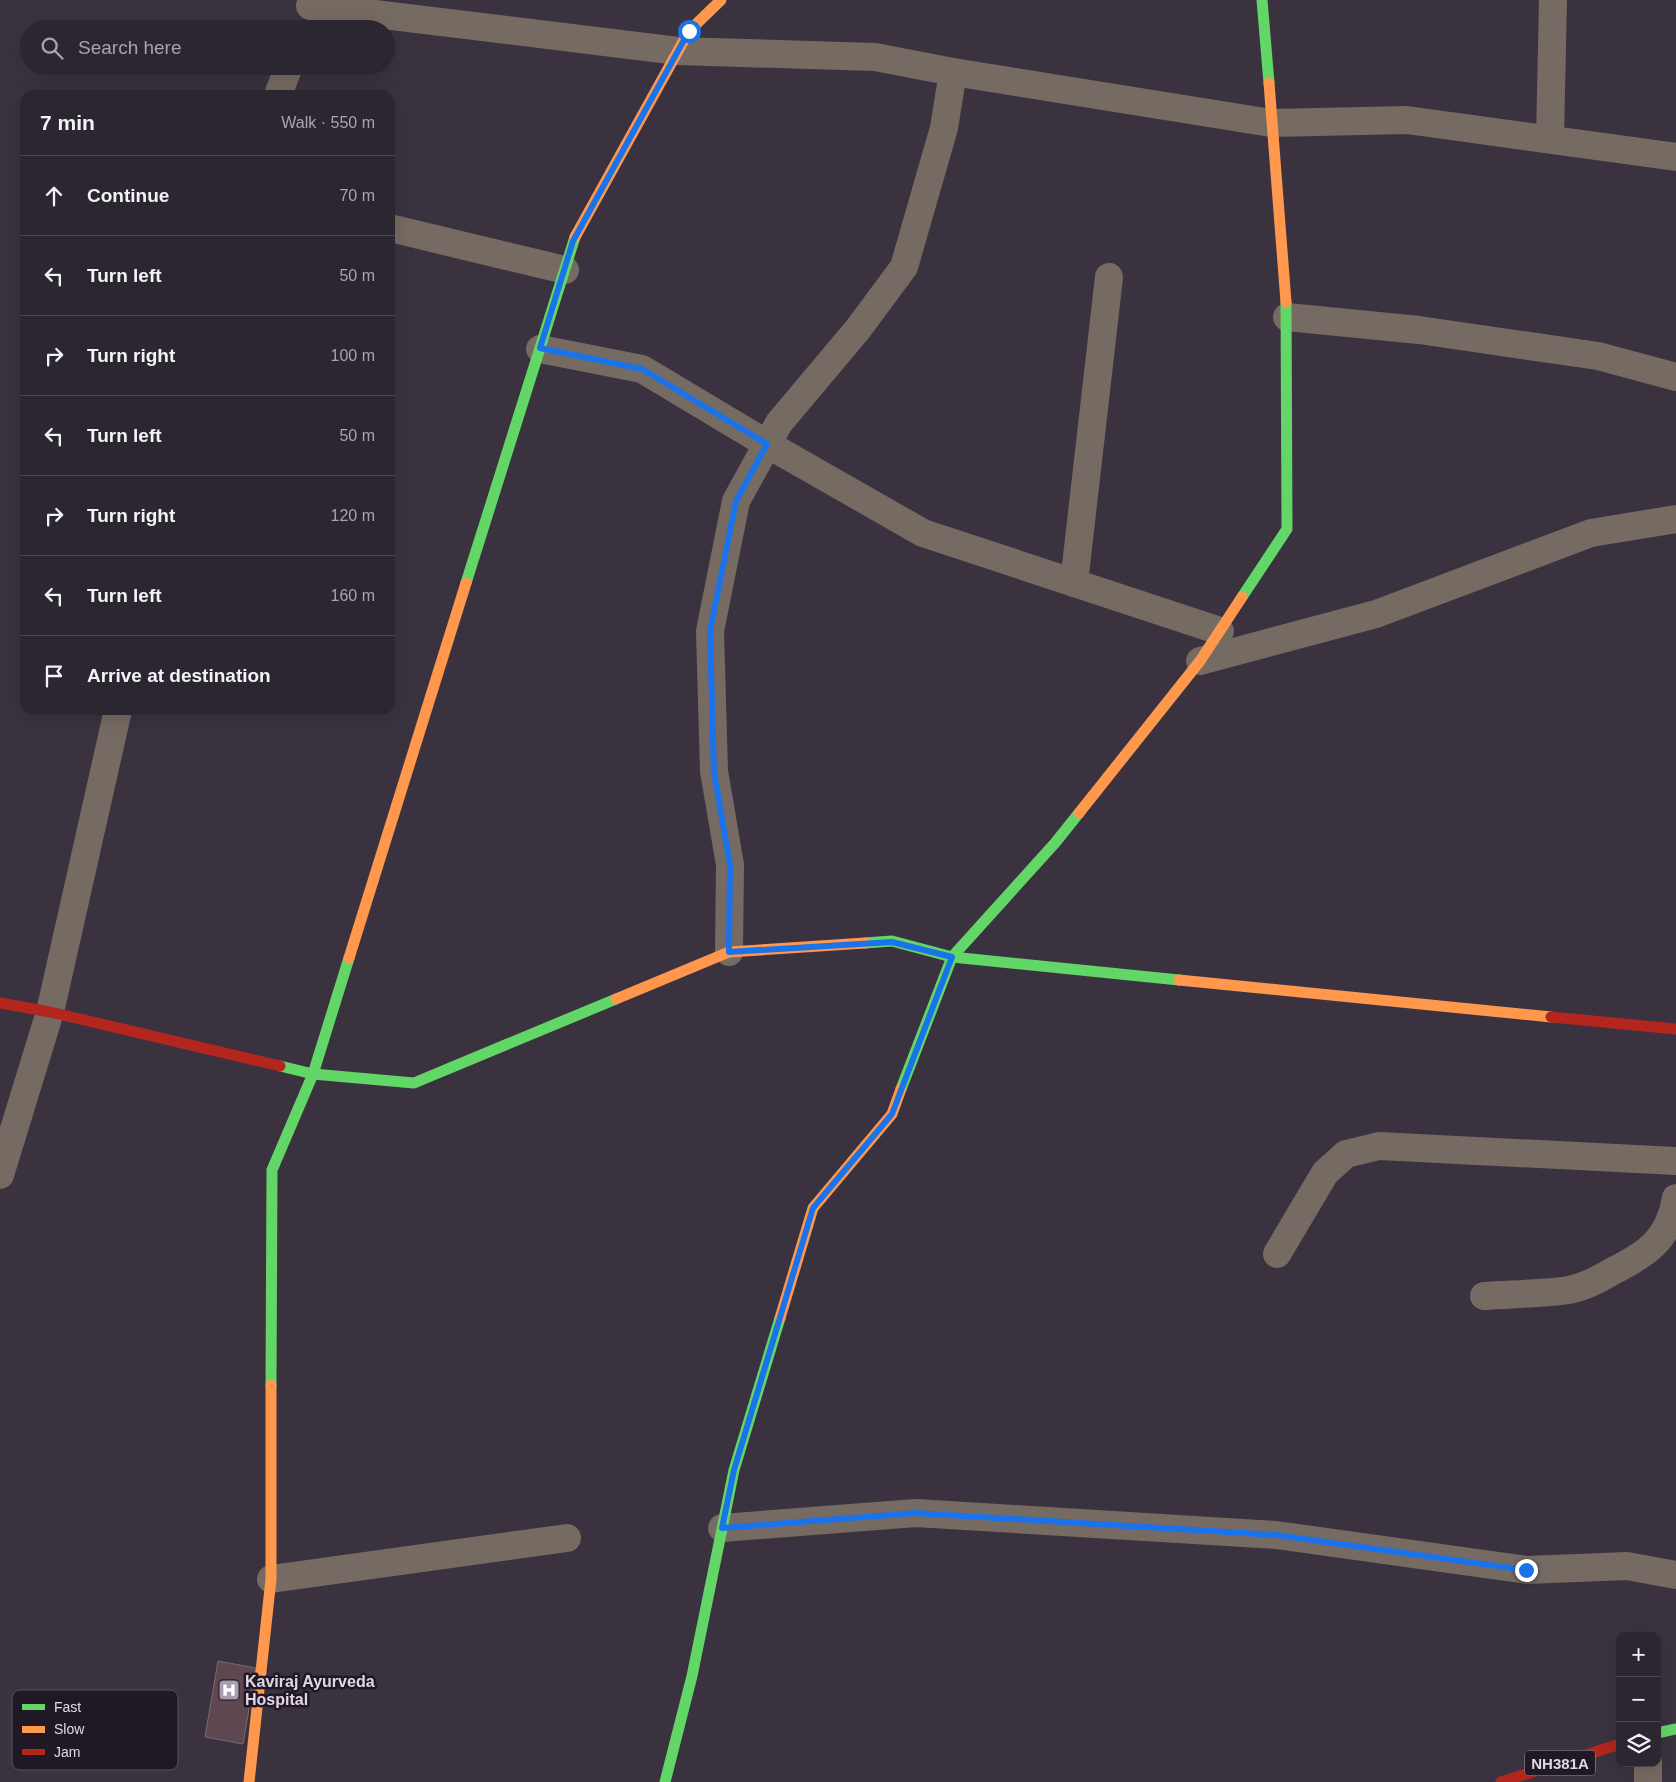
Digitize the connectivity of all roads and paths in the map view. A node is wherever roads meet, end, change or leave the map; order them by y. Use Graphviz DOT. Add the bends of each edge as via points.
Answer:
graph roads {
  1 [pos="720,0"];
  2 [pos="1262,0"];
  3 [pos="1553,0"];
  4 [pos="307,12"];
  5 [pos="383,20"];
  6 [pos="395,21"];
  7 [pos="678,51"];
  8 [pos="953,72"];
  9 [pos="285,75"];
  10 [pos="280,90"];
  11 [pos="1271,124"];
  12 [pos="1550,139"];
  13 [pos="1676,157"];
  14 [pos="395,229"];
  15 [pos="564,270"];
  16 [pos="1109,277"];
  17 [pos="1287,318"];
  18 [pos="540,348"];
  19 [pos="1676,377"];
  20 [pos="767,444"];
  21 [pos="1676,519"];
  22 [pos="1074,583"];
  23 [pos="1220,631"];
  24 [pos="1200,661"];
  25 [pos="117,715"];
  26 [pos="729,952"];
  27 [pos="952,957"];
  28 [pos="0,1003"];
  29 [pos="50,1012"];
  30 [pos="1676,1029"];
  31 [pos="313,1074"];
  32 [pos="1676,1161"];
  33 [pos="0,1175"];
  34 [pos="1676,1198"];
  35 [pos="1277,1254"];
  36 [pos="1484,1296"];
  37 [pos="722,1528"];
  38 [pos="567,1538"];
  39 [pos="1676,1575"];
  40 [pos="271,1579"];
  41 [pos="1676,1729"];
  42 [pos="1661,1732"];
  43 [pos="1616,1745"];
  44 [pos="1648,1767"];
  45 [pos="249,1782"];
  46 [pos="664,1782"];
  47 [pos="1501,1782"];
  48 [pos="1648,1782"];
  1 -- 7 [label="main road" via="689,31"];
  2 -- 11 [label="main road"];
  3 -- 12 [label="street"];
  4 -- 5 [label="street"];
  6 -- 7 [label="street"];
  7 -- 8 [label="street" via="876,57"];
  7 -- 15 [label="main road" via="573,241"];
  8 -- 11 [label="street"];
  8 -- 20 [label="street" via="944,128 904,267 858,330 779,423"];
  9 -- 10 [label="street"];
  11 -- 12 [label="street" via="1407,120"];
  11 -- 17 [label="main road"];
  12 -- 13 [label="street"];
  14 -- 15 [label="street"];
  15 -- 18 [label="main road"];
  16 -- 22 [label="street"];
  17 -- 19 [label="street" via="1419,330 1598,356"];
  17 -- 23 [label="main road" via="1287,530"];
  18 -- 20 [label="street" via="642,369"];
  18 -- 31 [label="main road"];
  20 -- 22 [label="street" via="924,533"];
  20 -- 26 [label="street" via="736,501 710,631 714,772 730,865"];
  21 -- 24 [label="street" via="1591,533 1376,614"];
  22 -- 23 [label="street"];
  23 -- 24 [label="main road"];
  24 -- 27 [label="main road" via="1055,843"];
  25 -- 29 [label="street"];
  26 -- 27 [label="main road" via="892,942"];
  26 -- 31 [label="main road" via="414,1083"];
  27 -- 30 [label="main road"];
  27 -- 37 [label="main road" via="892,1114 813,1208 734,1470"];
  28 -- 29 [label="main road"];
  29 -- 31 [label="main road"];
  29 -- 33 [label="street"];
  31 -- 40 [label="main road" via="272,1170"];
  32 -- 35 [label="street" via="1378,1146 1346,1154 1325,1173"];
  34 -- 36 [label="street" via="1668,1225 1658,1242 1644,1255 1606,1276 1570,1290"];
  37 -- 39 [label="street" via="916,1513 1276,1535 1526,1570 1626,1566"];
  37 -- 46 [label="main road" via="692,1676"];
  38 -- 40 [label="street"];
  40 -- 45 [label="main road"];
  41 -- 42 [label="main road"];
  43 -- 47 [label="main road, NH381A"];
  44 -- 48 [label="street"];
}
